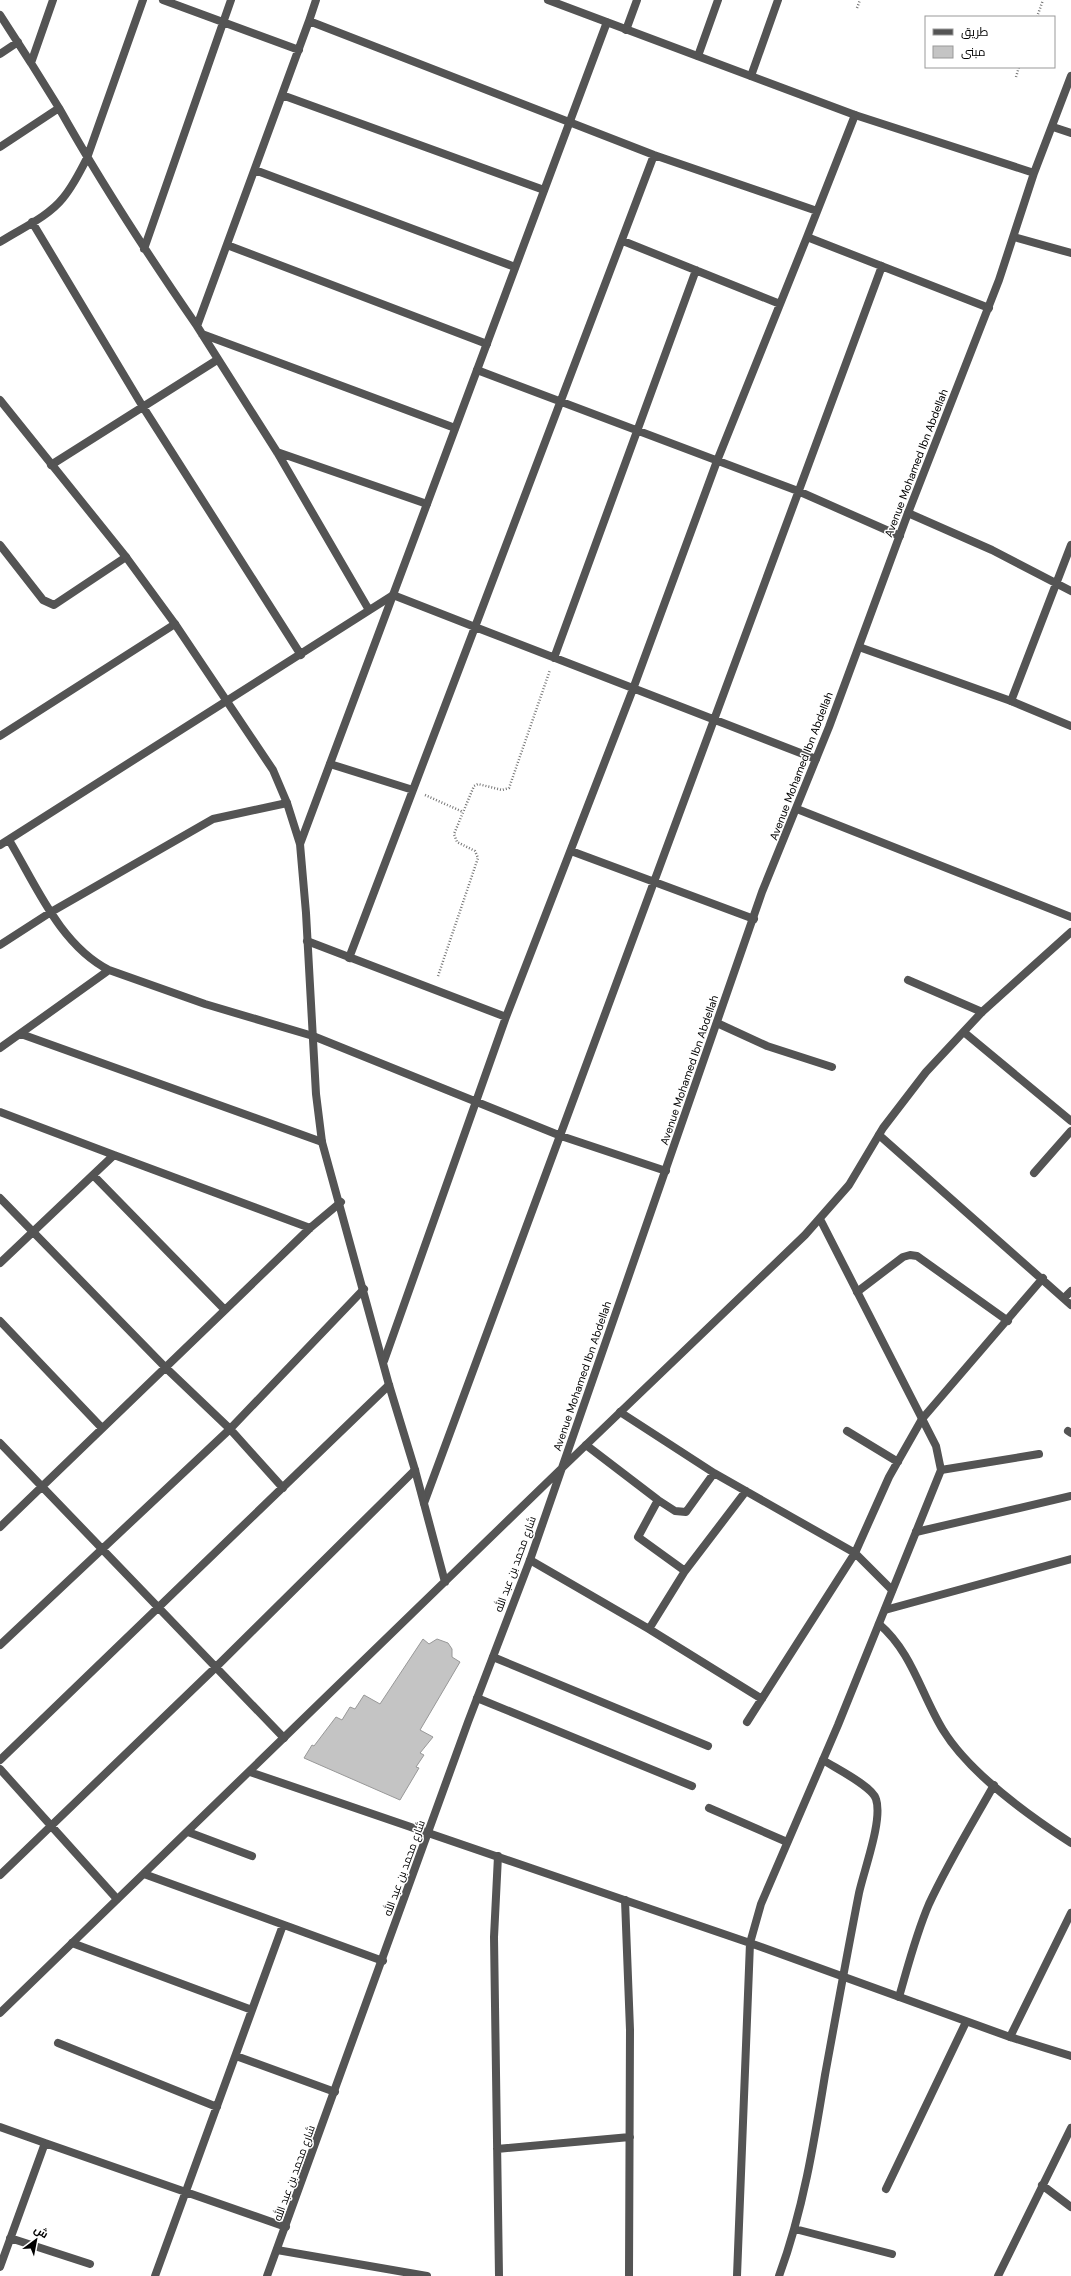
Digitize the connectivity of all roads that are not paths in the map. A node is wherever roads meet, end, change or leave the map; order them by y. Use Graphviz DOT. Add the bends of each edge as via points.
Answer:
graph roads {
  1 [pos="53,0"];
  2 [pos="142,0"];
  3 [pos="163,0"];
  4 [pos="232,0"];
  5 [pos="316,0"];
  6 [pos="637,0"];
  7 [pos="718,0"];
  8 [pos="778,0"];
  9 [pos="553,1"];
  10 [pos="0,14"];
  11 [pos="310,21"];
  12 [pos="224,22"];
  13 [pos="607,22"];
  14 [pos="626,30"];
  15 [pos="18,42"];
  16 [pos="299,50"];
  17 [pos="0,54"];
  18 [pos="698,56"];
  19 [pos="31,63"];
  20 [pos="751,76"];
  21 [pos="1071,76"];
  22 [pos="282,95"];
  23 [pos="59,108"];
  24 [pos="855,116"];
  25 [pos="569,123"];
  26 [pos="1053,127"];
  27 [pos="1071,134"];
  28 [pos="0,147"];
  29 [pos="654,156"];
  30 [pos="87,158"];
  31 [pos="255,170"];
  32 [pos="1034,173"];
  33 [pos="544,190"];
  34 [pos="817,212"];
  35 [pos="32,222"];
  36 [pos="807,237"];
  37 [pos="1014,237"];
  38 [pos="623,241"];
  39 [pos="0,242"];
  40 [pos="227,245"];
  41 [pos="144,248"];
  42 [pos="1071,253"];
  43 [pos="882,266"];
  44 [pos="515,267"];
  45 [pos="696,270"];
  46 [pos="780,304"];
  47 [pos="989,308"];
  48 [pos="197,326"];
  49 [pos="202,334"];
  50 [pos="486,344"];
  51 [pos="217,360"];
  52 [pos="477,370"];
  53 [pos="0,400"];
  54 [pos="562,401"];
  55 [pos="143,407"];
  56 [pos="455,428"];
  57 [pos="638,429"];
  58 [pos="277,452"];
  59 [pos="717,461"];
  60 [pos="51,465"];
  61 [pos="798,491"];
  62 [pos="427,504"];
  63 [pos="908,513"];
  64 [pos="900,536"];
  65 [pos="0,545"];
  66 [pos="1071,545"];
  67 [pos="126,557"];
  68 [pos="1056,583"];
  69 [pos="1071,592"];
  70 [pos="393,595"];
  71 [pos="369,610"];
  72 [pos="175,624"];
  73 [pos="475,627"];
  74 [pos="859,647"];
  75 [pos="300,655"];
  76 [pos="554,658"];
  77 [pos="633,689"];
  78 [pos="226,701"];
  79 [pos="1011,701"];
  80 [pos="713,720"];
  81 [pos="1071,726"];
  82 [pos="0,736"];
  83 [pos="816,759"];
  84 [pos="330,764"];
  85 [pos="413,790"];
  86 [pos="287,803"];
  87 [pos="796,809"];
  88 [pos="9,840"];
  89 [pos="300,844"];
  90 [pos="0,845"];
  91 [pos="570,851"];
  92 [pos="655,883"];
  93 [pos="51,912"];
  94 [pos="1071,917"];
  95 [pos="754,919"];
  96 [pos="1070,936"];
  97 [pos="308,941"];
  98 [pos="0,945"];
  99 [pos="349,958"];
  100 [pos="109,970"];
  101 [pos="908,980"];
  102 [pos="982,1012"];
  103 [pos="506,1018"];
  104 [pos="717,1023"];
  105 [pos="965,1033"];
  106 [pos="22,1034"];
  107 [pos="313,1036"];
  108 [pos="0,1048"];
  109 [pos="832,1067"];
  110 [pos="477,1102"];
  111 [pos="0,1112"];
  112 [pos="1071,1121"];
  113 [pos="1071,1131"];
  114 [pos="879,1135"];
  115 [pos="561,1136"];
  116 [pos="322,1142"];
  117 [pos="114,1155"];
  118 [pos="666,1171"];
  119 [pos="1034,1172"];
  120 [pos="93,1175"];
  121 [pos="0,1198"];
  122 [pos="341,1202"];
  123 [pos="820,1219"];
  124 [pos="310,1228"];
  125 [pos="34,1231"];
  126 [pos="0,1263"];
  127 [pos="1043,1278"];
  128 [pos="364,1289"];
  129 [pos="1071,1291"];
  130 [pos="857,1292"];
  131 [pos="1064,1298"];
  132 [pos="1071,1304"];
  133 [pos="225,1310"];
  134 [pos="0,1321"];
  135 [pos="1008,1321"];
  136 [pos="384,1361"];
  137 [pos="166,1368"];
  138 [pos="389,1385"];
  139 [pos="620,1412"];
  140 [pos="922,1419"];
  141 [pos="102,1428"];
  142 [pos="230,1429"];
  143 [pos="847,1431"];
  144 [pos="0,1443"];
  145 [pos="586,1445"];
  146 [pos="1039,1454"];
  147 [pos="898,1462"];
  148 [pos="562,1468"];
  149 [pos="415,1470"];
  150 [pos="941,1470"];
  151 [pos="714,1473"];
  152 [pos="42,1487"];
  153 [pos="283,1488"];
  154 [pos="746,1491"];
  155 [pos="1071,1496"];
  156 [pos="658,1500"];
  157 [pos="424,1503"];
  158 [pos="0,1527"];
  159 [pos="916,1532"];
  160 [pos="102,1549"];
  161 [pos="855,1553"];
  162 [pos="1071,1559"];
  163 [pos="530,1560"];
  164 [pos="685,1571"];
  165 [pos="445,1582"];
  166 [pos="892,1590"];
  167 [pos="159,1608"];
  168 [pos="885,1610"];
  169 [pos="879,1624"];
  170 [pos="649,1629"];
  171 [pos="0,1645"];
  172 [pos="493,1657"];
  173 [pos="215,1668"];
  174 [pos="477,1698"];
  175 [pos="762,1699"];
  176 [pos="747,1722"];
  177 [pos="284,1738"];
  178 [pos="708,1746"];
  179 [pos="0,1760"];
  180 [pos="823,1760"];
  181 [pos="0,1769"];
  182 [pos="250,1772"];
  183 [pos="994,1785"];
  184 [pos="692,1786"];
  185 [pos="709,1808"];
  186 [pos="51,1826"];
  187 [pos="188,1832"];
  188 [pos="428,1834"];
  189 [pos="787,1842"];
  190 [pos="1071,1842"];
  191 [pos="252,1856"];
  192 [pos="498,1856"];
  193 [pos="144,1874"];
  194 [pos="0,1875"];
  195 [pos="117,1899"];
  196 [pos="625,1900"];
  197 [pos="1071,1913"];
  198 [pos="283,1925"];
  199 [pos="72,1943"];
  200 [pos="750,1943"];
  201 [pos="383,1961"];
  202 [pos="842,1975"];
  203 [pos="899,1998"];
  204 [pos="252,2010"];
  205 [pos="0,2013"];
  206 [pos="966,2022"];
  207 [pos="1010,2037"];
  208 [pos="58,2043"];
  209 [pos="236,2056"];
  210 [pos="1071,2056"];
  211 [pos="335,2092"];
  212 [pos="217,2107"];
  213 [pos="0,2127"];
  214 [pos="1071,2128"];
  215 [pos="630,2137"];
  216 [pos="45,2144"];
  217 [pos="497,2149"];
  218 [pos="1042,2185"];
  219 [pos="886,2189"];
  220 [pos="186,2193"];
  221 [pos="1071,2207"];
  222 [pos="286,2228"];
  223 [pos="795,2229"];
  224 [pos="10,2238"];
  225 [pos="277,2250"];
  226 [pos="892,2254"];
  227 [pos="2,2257"];
  228 [pos="90,2264"];
  229 [pos="0,2266"];
  230 [pos="155,2276"];
  231 [pos="267,2276"];
  232 [pos="427,2276"];
  233 [pos="499,2276"];
  234 [pos="629,2276"];
  235 [pos="737,2276"];
  236 [pos="779,2276"];
  237 [pos="998,2276"];
  1 -- 19 [label="street"];
  2 -- 30 [label="street"];
  3 -- 12 [label="street"];
  4 -- 12 [label="street"];
  5 -- 11 [label="street"];
  6 -- 14 [label="street"];
  7 -- 18 [label="street"];
  8 -- 20 [label="street"];
  9 -- 13 [label="street"];
  10 -- 15 [label="street"];
  11 -- 16 [label="street"];
  11 -- 25 [label="street"];
  12 -- 16 [label="street"];
  12 -- 41 [label="street"];
  13 -- 14 [label="street"];
  13 -- 25 [label="street"];
  14 -- 18 [label="street"];
  15 -- 17 [label="street"];
  15 -- 19 [label="street"];
  16 -- 22 [label="street"];
  18 -- 20 [label="street"];
  19 -- 23 [label="street"];
  20 -- 24 [label="street"];
  21 -- 26 [label="street, Avenue Mohamed Ibn Abdellah"];
  22 -- 31 [label="street"];
  22 -- 33 [label="street"];
  23 -- 28 [label="street"];
  23 -- 30 [label="street"];
  24 -- 32 [label="street"];
  24 -- 34 [label="street"];
  25 -- 29 [label="street"];
  25 -- 33 [label="street"];
  26 -- 27 [label="street"];
  26 -- 32 [label="street, Avenue Mohamed Ibn Abdellah"];
  29 -- 34 [label="street"];
  29 -- 38 [label="street"];
  30 -- 35 [label="street" via="63,199"];
  30 -- 41 [label="street"];
  31 -- 40 [label="street"];
  31 -- 44 [label="street"];
  32 -- 37 [label="street, Avenue Mohamed Ibn Abdellah"];
  33 -- 44 [label="street"];
  34 -- 36 [label="street"];
  35 -- 39 [label="street"];
  35 -- 55 [label="street"];
  36 -- 43 [label="street"];
  36 -- 46 [label="street"];
  37 -- 42 [label="street"];
  37 -- 47 [label="street, Avenue Mohamed Ibn Abdellah"];
  38 -- 45 [label="street"];
  38 -- 54 [label="street"];
  40 -- 48 [label="street"];
  40 -- 50 [label="street"];
  41 -- 48 [label="street"];
  43 -- 47 [label="street"];
  43 -- 61 [label="street"];
  44 -- 50 [label="street"];
  45 -- 46 [label="street"];
  45 -- 57 [label="street"];
  46 -- 59 [label="street"];
  47 -- 63 [label="street, Avenue Mohamed Ibn Abdellah"];
  48 -- 49 [label="street"];
  49 -- 51 [label="street"];
  49 -- 56 [label="street"];
  50 -- 52 [label="street"];
  51 -- 55 [label="street"];
  51 -- 58 [label="street"];
  52 -- 54 [label="street"];
  52 -- 56 [label="street"];
  53 -- 60 [label="street"];
  54 -- 57 [label="street"];
  54 -- 73 [label="street"];
  55 -- 60 [label="street"];
  55 -- 75 [label="street"];
  56 -- 62 [label="street"];
  57 -- 59 [label="street"];
  57 -- 76 [label="street"];
  58 -- 62 [label="street"];
  58 -- 71 [label="street"];
  59 -- 61 [label="street"];
  59 -- 77 [label="street"];
  60 -- 67 [label="street"];
  61 -- 64 [label="street"];
  61 -- 80 [label="street"];
  62 -- 70 [label="street"];
  63 -- 64 [label="street, Avenue Mohamed Ibn Abdellah"];
  63 -- 68 [label="street" via="992,550"];
  64 -- 74 [label="street, Avenue Mohamed Ibn Abdellah"];
  65 -- 67 [label="street" via="43,600 54,605"];
  66 -- 68 [label="street"];
  67 -- 72 [label="street"];
  68 -- 69 [label="street"];
  68 -- 79 [label="street"];
  70 -- 71 [label="street"];
  70 -- 73 [label="street"];
  70 -- 84 [label="street"];
  71 -- 75 [label="street"];
  72 -- 78 [label="street"];
  72 -- 82 [label="street"];
  73 -- 76 [label="street"];
  73 -- 85 [label="street"];
  74 -- 79 [label="street"];
  74 -- 83 [label="street, Avenue Mohamed Ibn Abdellah"];
  75 -- 78 [label="street"];
  76 -- 77 [label="street"];
  77 -- 80 [label="street"];
  77 -- 91 [label="street"];
  78 -- 86 [label="street" via="273,770"];
  78 -- 88 [label="street"];
  79 -- 81 [label="street"];
  80 -- 83 [label="street"];
  80 -- 92 [label="street"];
  83 -- 87 [label="street, Avenue Mohamed Ibn Abdellah"];
  84 -- 85 [label="street"];
  84 -- 89 [label="street"];
  85 -- 99 [label="street"];
  86 -- 89 [label="street"];
  86 -- 93 [label="street" via="212,819"];
  87 -- 94 [label="street"];
  87 -- 95 [label="street, Avenue Mohamed Ibn Abdellah" via="762,892"];
  88 -- 90 [label="street"];
  88 -- 93 [label="street"];
  89 -- 97 [label="street"];
  91 -- 92 [label="street"];
  91 -- 103 [label="street"];
  92 -- 95 [label="street"];
  92 -- 115 [label="street"];
  93 -- 98 [label="street"];
  93 -- 100 [label="street" via="86,956"];
  95 -- 104 [label="street, Avenue Mohamed Ibn Abdellah"];
  96 -- 102 [label="street"];
  97 -- 99 [label="street"];
  97 -- 107 [label="street"];
  99 -- 103 [label="street"];
  100 -- 106 [label="street"];
  100 -- 107 [label="street" via="205,1004"];
  101 -- 102 [label="street"];
  102 -- 105 [label="street"];
  103 -- 110 [label="street"];
  104 -- 109 [label="street" via="767,1046"];
  104 -- 118 [label="street, Avenue Mohamed Ibn Abdellah"];
  105 -- 112 [label="street"];
  105 -- 114 [label="street" via="926,1072"];
  106 -- 108 [label="street"];
  106 -- 116 [label="street"];
  107 -- 110 [label="street"];
  107 -- 116 [label="street"];
  110 -- 115 [label="street"];
  110 -- 136 [label="street"];
  111 -- 117 [label="street"];
  113 -- 119 [label="street"];
  114 -- 123 [label="street" via="849,1185"];
  114 -- 127 [label="street"];
  115 -- 118 [label="street"];
  115 -- 157 [label="street"];
  116 -- 122 [label="street"];
  117 -- 120 [label="street"];
  117 -- 124 [label="street"];
  118 -- 148 [label="street, Avenue Mohamed Ibn Abdellah"];
  120 -- 125 [label="street"];
  120 -- 133 [label="street"];
  121 -- 125 [label="street"];
  122 -- 124 [label="street"];
  122 -- 128 [label="street"];
  123 -- 130 [label="street"];
  123 -- 139 [label="street"];
  124 -- 133 [label="street"];
  125 -- 126 [label="street"];
  125 -- 137 [label="street"];
  127 -- 131 [label="street"];
  127 -- 135 [label="street"];
  128 -- 136 [label="street"];
  128 -- 142 [label="street"];
  129 -- 131 [label="street"];
  130 -- 135 [label="street" via="903,1257 917,1256"];
  130 -- 140 [label="street"];
  131 -- 132 [label="street"];
  133 -- 137 [label="street"];
  134 -- 141 [label="street"];
  135 -- 140 [label="street"];
  136 -- 138 [label="street"];
  137 -- 141 [label="street"];
  137 -- 142 [label="street"];
  138 -- 149 [label="street"];
  138 -- 153 [label="street"];
  139 -- 145 [label="street"];
  139 -- 151 [label="street"];
  140 -- 147 [label="street"];
  140 -- 150 [label="street" via="936,1446"];
  141 -- 152 [label="street"];
  142 -- 153 [label="street"];
  142 -- 160 [label="street"];
  143 -- 147 [label="street"];
  144 -- 152 [label="street"];
  145 -- 148 [label="street"];
  145 -- 156 [label="street"];
  146 -- 150 [label="street"];
  147 -- 161 [label="street" via="871,1514"];
  148 -- 163 [label="street, شارع محمد بن عبد الله"];
  148 -- 165 [label="street"];
  149 -- 157 [label="street"];
  149 -- 173 [label="street"];
  150 -- 159 [label="street"];
  151 -- 154 [label="street"];
  151 -- 156 [label="street" via="686,1512 675,1511"];
  152 -- 158 [label="street"];
  152 -- 160 [label="street"];
  153 -- 167 [label="street"];
  154 -- 161 [label="street"];
  154 -- 164 [label="street"];
  155 -- 159 [label="street"];
  156 -- 164 [label="street" via="638,1537"];
  157 -- 165 [label="street"];
  159 -- 166 [label="street"];
  160 -- 167 [label="street"];
  160 -- 171 [label="street"];
  161 -- 166 [label="street"];
  161 -- 175 [label="street"];
  162 -- 168 [label="street"];
  163 -- 170 [label="street"];
  163 -- 172 [label="street, شارع محمد بن عبد الله"];
  164 -- 170 [label="street"];
  165 -- 177 [label="street"];
  166 -- 168 [label="street"];
  167 -- 173 [label="street"];
  167 -- 179 [label="street"];
  168 -- 169 [label="street"];
  169 -- 180 [label="street"];
  169 -- 183 [label="street" via="894,1636 903,1650 943,1730 956,1747"];
  170 -- 175 [label="street"];
  172 -- 174 [label="street, شارع محمد بن عبد الله"];
  172 -- 178 [label="street"];
  173 -- 177 [label="street"];
  173 -- 186 [label="street"];
  174 -- 184 [label="street"];
  174 -- 188 [label="street, شارع محمد بن عبد الله"];
  175 -- 176 [label="street"];
  177 -- 182 [label="street"];
  180 -- 189 [label="street"];
  180 -- 202 [label="street" via="876,1797 879,1812"];
  181 -- 186 [label="street"];
  182 -- 187 [label="street"];
  182 -- 188 [label="street"];
  183 -- 190 [label="street" via="1021,1809"];
  183 -- 203 [label="street" via="954,1854 929,1904 915,1940"];
  185 -- 189 [label="street"];
  186 -- 194 [label="street"];
  186 -- 195 [label="street"];
  187 -- 191 [label="street"];
  187 -- 193 [label="street"];
  188 -- 192 [label="street"];
  188 -- 201 [label="street, شارع محمد بن عبد الله"];
  189 -- 200 [label="street" via="761,1904"];
  192 -- 196 [label="street"];
  192 -- 217 [label="street" via="494,1937"];
  193 -- 195 [label="street"];
  193 -- 198 [label="street"];
  195 -- 199 [label="street"];
  196 -- 200 [label="street"];
  196 -- 215 [label="street" via="630,2030"];
  197 -- 207 [label="street"];
  198 -- 201 [label="street"];
  198 -- 204 [label="street"];
  199 -- 204 [label="street"];
  199 -- 205 [label="street"];
  200 -- 202 [label="street"];
  200 -- 235 [label="street"];
  201 -- 211 [label="street, شارع محمد بن عبد الله"];
  202 -- 203 [label="street"];
  202 -- 223 [label="street" via="812,2156"];
  203 -- 206 [label="street"];
  204 -- 209 [label="street"];
  206 -- 207 [label="street"];
  206 -- 219 [label="street"];
  207 -- 210 [label="street"];
  208 -- 212 [label="street"];
  209 -- 211 [label="street"];
  209 -- 212 [label="street"];
  211 -- 222 [label="street, شارع محمد بن عبد الله"];
  212 -- 220 [label="street"];
  213 -- 216 [label="street"];
  214 -- 218 [label="street"];
  215 -- 217 [label="street"];
  215 -- 234 [label="street"];
  216 -- 220 [label="street"];
  216 -- 224 [label="street"];
  217 -- 233 [label="street"];
  218 -- 221 [label="street"];
  218 -- 237 [label="street"];
  220 -- 222 [label="street"];
  220 -- 230 [label="street"];
  222 -- 225 [label="street, شارع محمد بن عبد الله"];
  223 -- 226 [label="street"];
  223 -- 236 [label="street"];
  224 -- 227 [label="street"];
  224 -- 228 [label="street"];
  225 -- 231 [label="street, شارع محمد بن عبد الله"];
  225 -- 232 [label="street"];
  227 -- 229 [label="street"];
}
